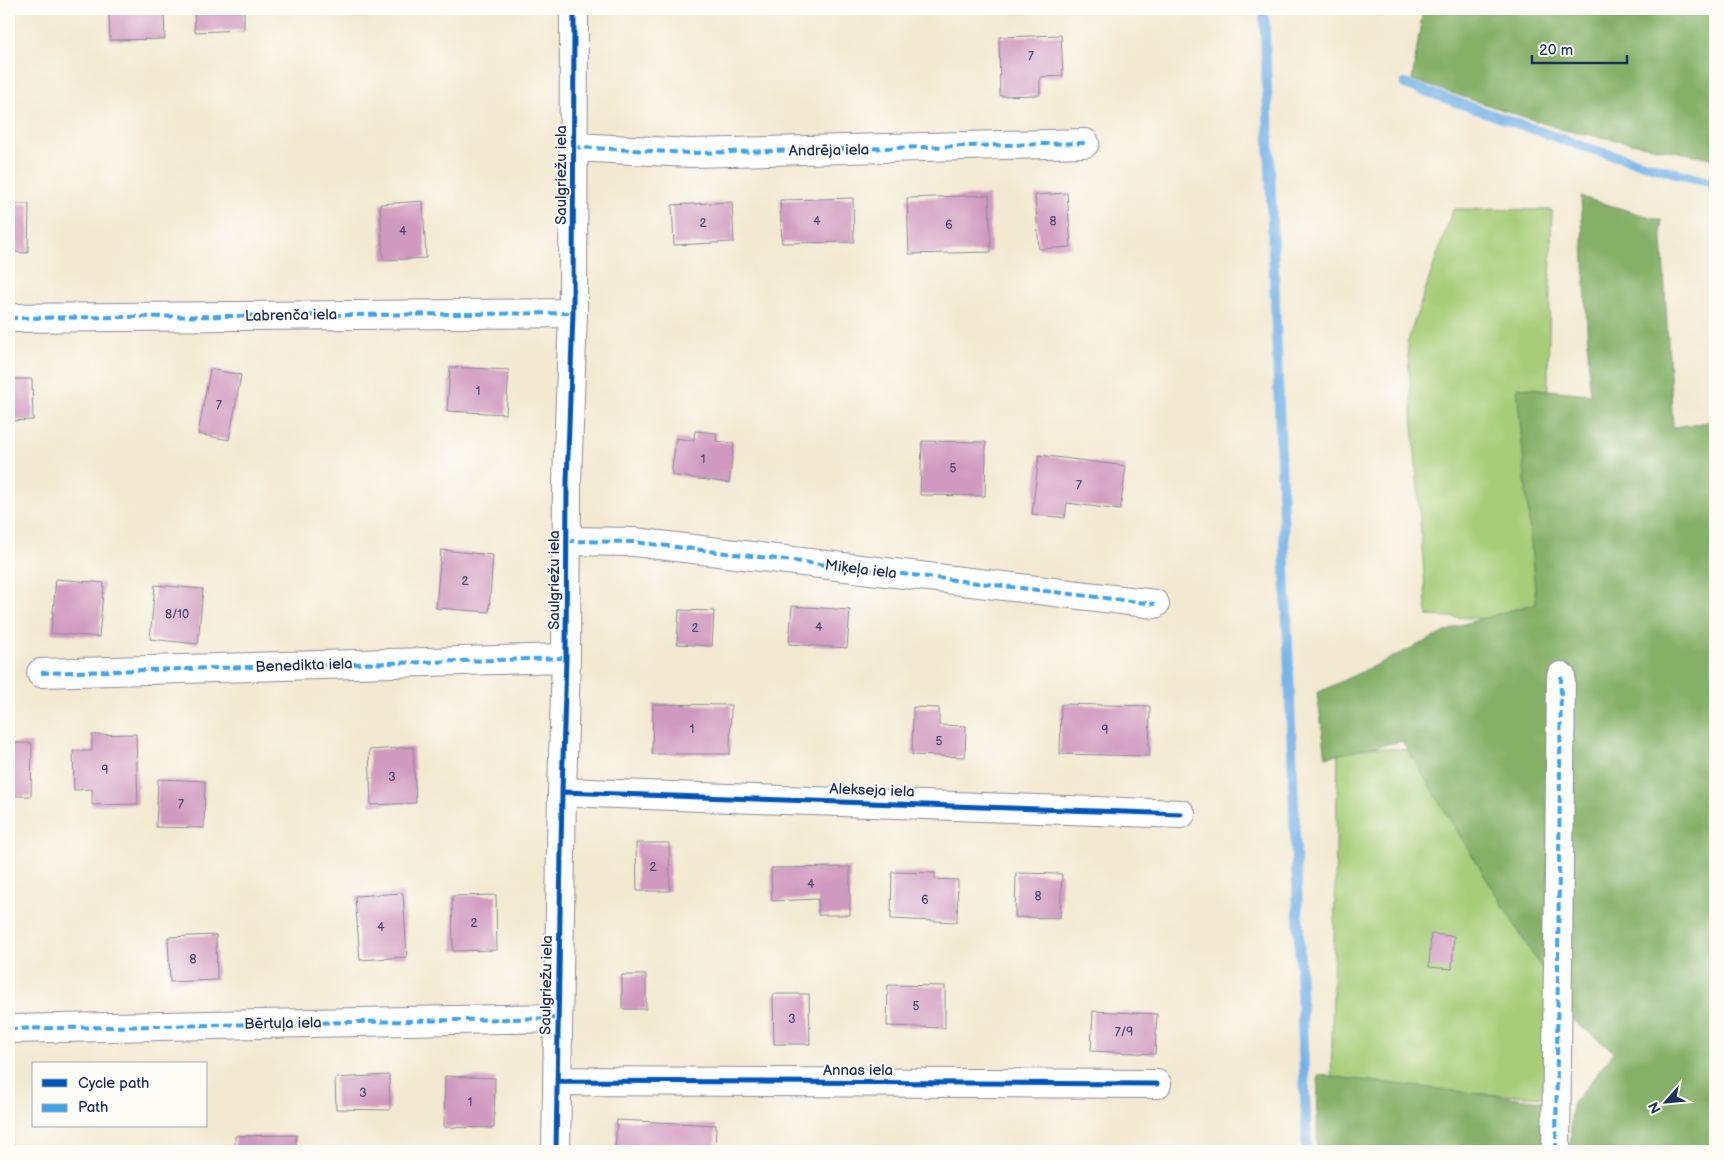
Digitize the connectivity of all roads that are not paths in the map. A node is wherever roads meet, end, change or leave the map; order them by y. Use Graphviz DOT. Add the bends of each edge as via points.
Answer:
graph roads {
  1 [pos="574,9"];
  2 [pos="1085,143"];
  3 [pos="574,147"];
  4 [pos="573,313"];
  5 [pos="9,318"];
  6 [pos="566,541"];
  7 [pos="1155,604"];
  8 [pos="566,658"];
  9 [pos="41,673"];
  10 [pos="1561,676"];
  11 [pos="562,792"];
  12 [pos="1181,814"];
  13 [pos="558,1018"];
  14 [pos="9,1029"];
  15 [pos="558,1081"];
  16 [pos="1157,1084"];
  17 [pos="556,1151"];
  18 [pos="1556,1151"];
  1 -- 3 [label="street, Saulgriežu iela"];
  2 -- 3 [label="street, Andrēja iela" via="691,154"];
  3 -- 4 [label="street, Saulgriežu iela"];
  4 -- 5 [label="street, Labrenča iela"];
  4 -- 6 [label="street, Saulgriežu iela"];
  6 -- 7 [label="street, Miķeļa iela" via="634,542"];
  6 -- 8 [label="street, Saulgriežu iela"];
  8 -- 9 [label="street, Benedikta iela"];
  8 -- 11 [label="street, Saulgriežu iela"];
  10 -- 18 [label="street"];
  11 -- 12 [label="street, Alekseja iela"];
  11 -- 13 [label="street, Saulgriežu iela"];
  13 -- 14 [label="street, Bērtuļa iela"];
  13 -- 15 [label="street, Saulgriežu iela"];
  15 -- 16 [label="street, Annas iela"];
  15 -- 17 [label="street, Saulgriežu iela"];
}
